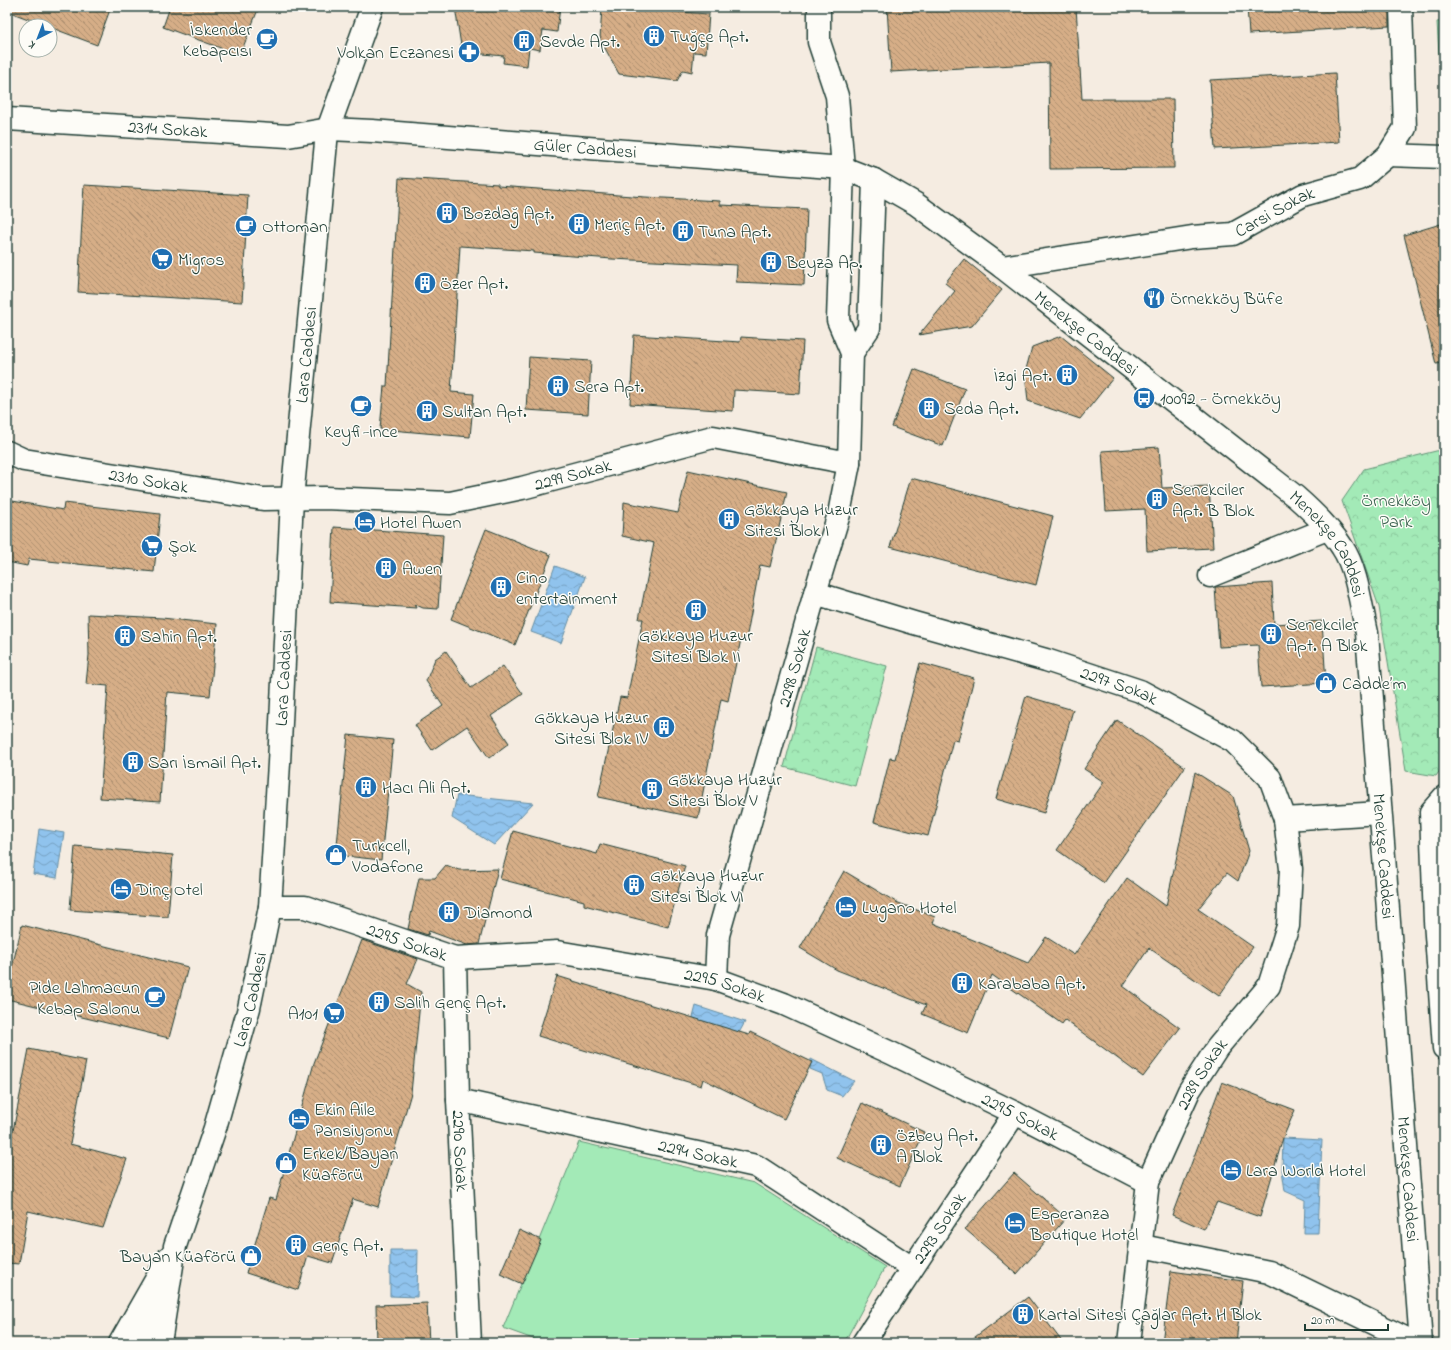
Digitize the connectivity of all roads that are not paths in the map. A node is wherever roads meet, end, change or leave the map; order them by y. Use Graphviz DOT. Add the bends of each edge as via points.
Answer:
graph roads {
  1 [pos="372,7"];
  2 [pos="819,7"];
  3 [pos="1401,7"];
  4 [pos="7,119"];
  5 [pos="329,129"];
  6 [pos="1388,155"];
  7 [pos="1444,157"];
  8 [pos="842,168"];
  9 [pos="874,180"];
  10 [pos="1002,267"];
  11 [pos="852,353"];
  12 [pos="7,452"];
  13 [pos="849,462"];
  14 [pos="292,499"];
  15 [pos="1328,529"];
  16 [pos="1210,576"];
  17 [pos="815,593"];
  18 [pos="1444,797"];
  19 [pos="1380,813"];
  20 [pos="1285,818"];
  21 [pos="270,907"];
  22 [pos="455,958"];
  23 [pos="716,979"];
  24 [pos="1444,1048"];
  25 [pos="458,1100"];
  26 [pos="1016,1113"];
  27 [pos="1148,1182"];
  28 [pos="175,1246"];
  29 [pos="1142,1246"];
  30 [pos="912,1268"];
  31 [pos="120,1343"];
  32 [pos="141,1343"];
  33 [pos="160,1343"];
  34 [pos="470,1343"];
  35 [pos="863,1343"];
  36 [pos="1129,1343"];
  37 [pos="1415,1343"];
  38 [pos="1421,1343"];
  1 -- 5 [label="street, Lara Caddesi"];
  2 -- 8 [label="street, 2298 Sokak" via="819,42 836,96"];
  3 -- 6 [label="street, Carsi Sokak" via="1405,128"];
  4 -- 5 [label="street, 2314 Sokak" via="288,136"];
  5 -- 8 [label="street, Güler Caddesi"];
  5 -- 14 [label="street, Lara Caddesi"];
  6 -- 7 [label="street"];
  6 -- 10 [label="street, Carsi Sokak" via="1360,179 1303,195 1233,234 1192,237"];
  8 -- 9 [label="street, Menekşe Caddesi"];
  8 -- 11 [label="street, 2298 Sokak" via="838,320"];
  9 -- 10 [label="street, Menekşe Caddesi" via="916,204"];
  9 -- 11 [label="street" via="869,328"];
  10 -- 15 [label="street, Menekşe Caddesi" via="1296,497"];
  11 -- 13 [label="street, 2298 Sokak"];
  12 -- 14 [label="street, 2310 Sokak" via="24,460 263,499"];
  13 -- 14 [label="street, 2299 Sokak" via="713,437 522,488 450,503"];
  13 -- 17 [label="street, 2298 Sokak" via="839,514"];
  14 -- 21 [label="street, Lara Caddesi" via="280,763"];
  15 -- 16 [label="street"];
  15 -- 19 [label="street, Menekşe Caddesi" via="1342,548 1351,568 1367,633"];
  17 -- 20 [label="street, 2297 Sokak" via="1046,660 1140,691 1233,741 1270,778"];
  17 -- 23 [label="street, 2298 Sokak" via="718,935"];
  18 -- 24 [label="street" via="1431,812 1435,921"];
  19 -- 20 [label="street"];
  19 -- 38 [label="street, Menekşe Caddesi"];
  20 -- 27 [label="street, 2289 Sokak" via="1290,869 1288,926 1269,986 1217,1048 1189,1091"];
  21 -- 22 [label="street, 2295 Sokak" via="305,907"];
  21 -- 28 [label="street, Lara Caddesi" via="249,1008 215,1128"];
  22 -- 23 [label="street, 2295 Sokak" via="557,952"];
  22 -- 25 [label="street, 2290 Sokak"];
  23 -- 26 [label="street, 2295 Sokak" via="784,1004"];
  25 -- 30 [label="street, 2294 Sokak" via="756,1166"];
  25 -- 34 [label="street, 2290 Sokak"];
  26 -- 27 [label="street, 2295 Sokak"];
  26 -- 30 [label="street, 2293 Sokak"];
  27 -- 29 [label="street, 2289 Sokak"];
  28 -- 31 [label="street"];
  28 -- 32 [label="street"];
  28 -- 33 [label="street, Lara Caddesi"];
  29 -- 36 [label="street, 2289 Sokak"];
  29 -- 37 [label="street" via="1269,1272"];
  30 -- 35 [label="street, 2293 Sokak"];
}
